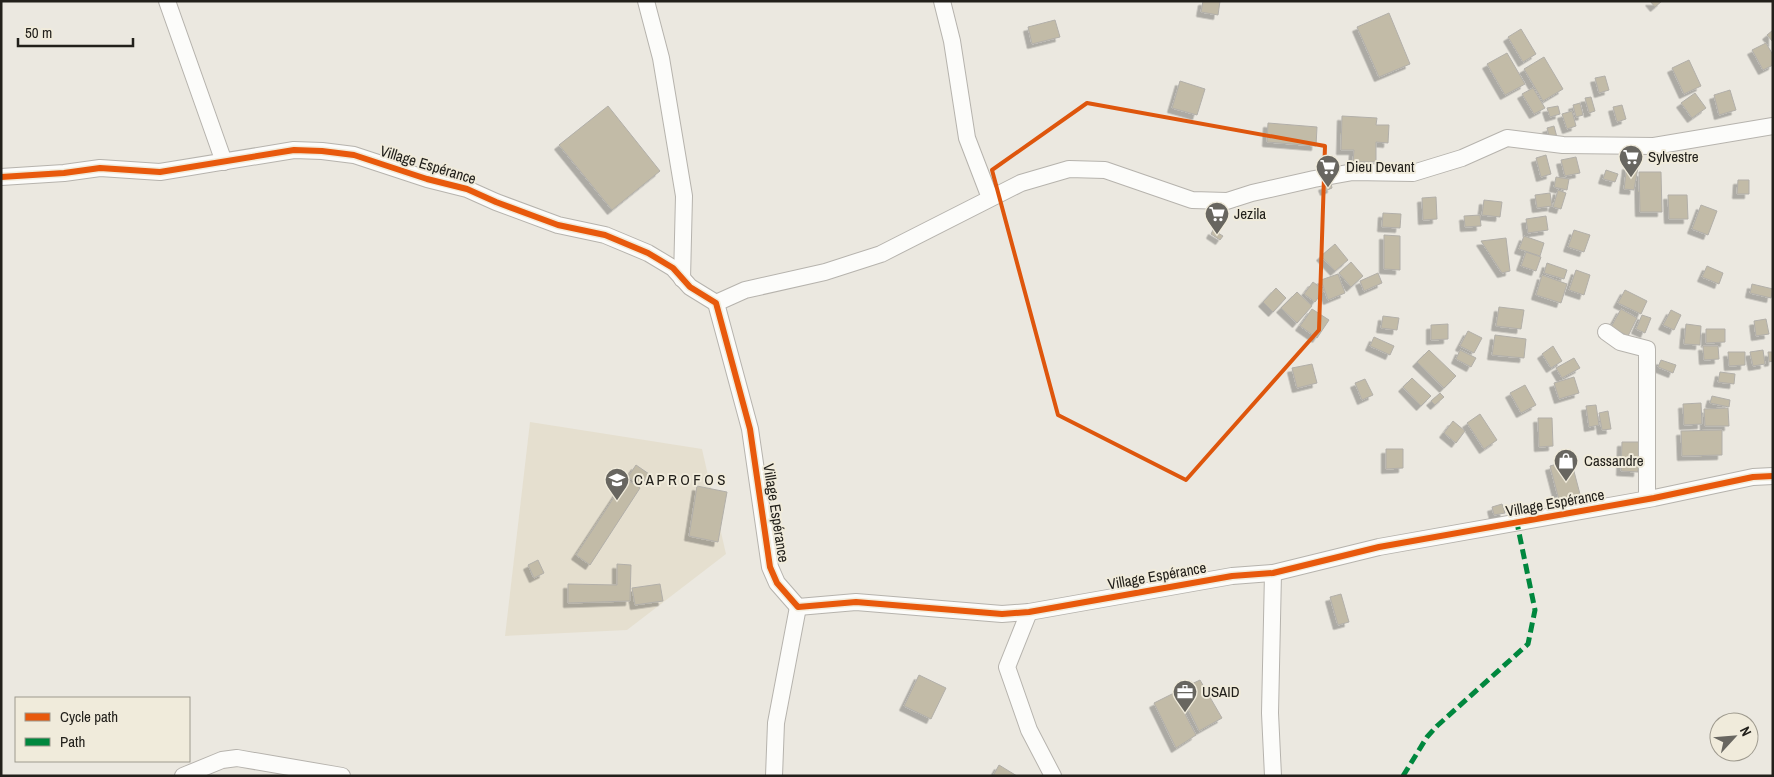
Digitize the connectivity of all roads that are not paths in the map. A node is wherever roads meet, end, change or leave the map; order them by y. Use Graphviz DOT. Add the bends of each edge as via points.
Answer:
graph roads {
  1 [pos="167,1"];
  2 [pos="646,1"];
  3 [pos="942,1"];
  4 [pos="1773,126"];
  5 [pos="224,162"];
  6 [pos="1,177"];
  7 [pos="990,198"];
  8 [pos="682,279"];
  9 [pos="716,303"];
  10 [pos="1606,332"];
  11 [pos="1773,476"];
  12 [pos="1648,499"];
  13 [pos="1273,573"];
  14 [pos="798,607"];
  15 [pos="1029,612"];
  16 [pos="183,776"];
  17 [pos="342,776"];
  18 [pos="774,776"];
  19 [pos="1053,776"];
  20 [pos="1273,776"];
  1 -- 5 [label="street"];
  2 -- 8 [label="street" via="661,58 684,196"];
  3 -- 7 [label="street" via="967,138"];
  4 -- 7 [label="street" via="1654,146 1563,145 1507,138 1462,158 1413,173 1353,172 1227,202 1192,200 1105,170 1069,170 1020,183"];
  5 -- 6 [label="street, Village Espérance" via="160,172 100,168"];
  5 -- 8 [label="street, Village Espérance" via="294,150 354,155 427,180 467,189 558,225 605,235 648,253 673,268"];
  7 -- 9 [label="street" via="881,254 825,272 745,290"];
  8 -- 9 [label="street, Village Espérance"];
  9 -- 14 [label="street, Village Espérance" via="750,429 770,567 777,583"];
  10 -- 12 [label="street" via="1620,342 1648,349"];
  11 -- 12 [label="street, Village Espérance" via="1753,477"];
  12 -- 13 [label="street, Village Espérance" via="1379,547"];
  13 -- 15 [label="street, Village Espérance" via="1232,576"];
  13 -- 20 [label="street" via="1270,713"];
  14 -- 15 [label="street, Village Espérance" via="856,602 1002,614"];
  14 -- 18 [label="street" via="776,724"];
  15 -- 19 [label="street" via="1007,667 1029,730"];
  16 -- 17 [label="street" via="222,760 237,758"];
}
